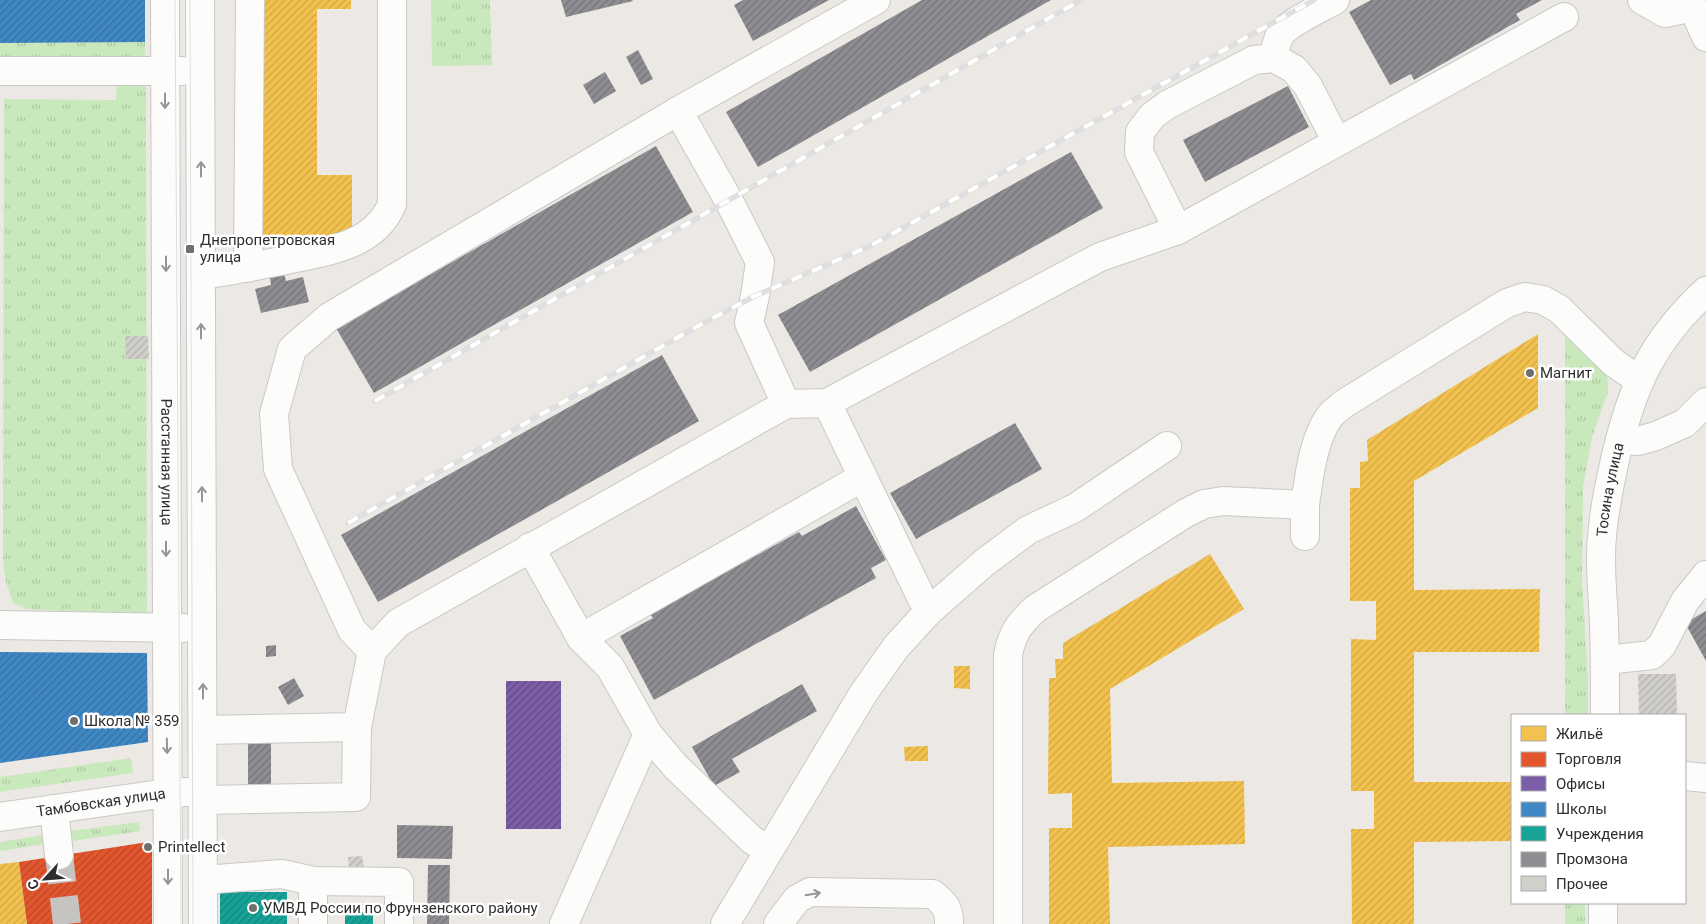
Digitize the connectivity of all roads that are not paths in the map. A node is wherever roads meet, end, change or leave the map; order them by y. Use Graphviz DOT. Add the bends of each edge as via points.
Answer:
graph roads {
  1 [pos="165,0"];
  2 [pos="200,0"];
  3 [pos="250,0"];
  4 [pos="392,0"];
  5 [pos="876,0"];
  6 [pos="1334,0"];
  7 [pos="1642,0"];
  8 [pos="1564,17"];
  9 [pos="1706,37"];
  10 [pos="1274,58"];
  11 [pos="165,70"];
  12 [pos="0,71"];
  13 [pos="201,71"];
  14 [pos="678,111"];
  15 [pos="1337,142"];
  16 [pos="1178,230"];
  17 [pos="248,268"];
  18 [pos="201,275"];
  19 [pos="1706,291"];
  20 [pos="1639,380"];
  21 [pos="1706,402"];
  22 [pos="827,403"];
  23 [pos="786,404"];
  24 [pos="1620,440"];
  25 [pos="1167,446"];
  26 [pos="863,477"];
  27 [pos="1305,505"];
  28 [pos="1305,536"];
  29 [pos="530,547"];
  30 [pos="1706,574"];
  31 [pos="929,611"];
  32 [pos="0,625"];
  33 [pos="166,628"];
  34 [pos="202,628"];
  35 [pos="581,638"];
  36 [pos="372,651"];
  37 [pos="1606,660"];
  38 [pos="1604,714"];
  39 [pos="357,727"];
  40 [pos="203,730"];
  41 [pos="648,734"];
  42 [pos="1686,776"];
  43 [pos="1706,778"];
  44 [pos="168,793"];
  45 [pos="203,796"];
  46 [pos="54,809"];
  47 [pos="0,817"];
  48 [pos="769,850"];
  49 [pos="59,855"];
  50 [pos="203,880"];
  51 [pos="313,881"];
  52 [pos="1603,904"];
  53 [pos="168,924"];
  54 [pos="203,924"];
  55 [pos="313,924"];
  56 [pos="399,924"];
  57 [pos="564,924"];
  58 [pos="725,924"];
  59 [pos="778,924"];
  60 [pos="949,924"];
  61 [pos="1008,924"];
  62 [pos="1603,924"];
  1 -- 11 [label="street, Расстанная улица"];
  2 -- 13 [label="street"];
  3 -- 17 [label="street"];
  4 -- 17 [label="street" via="392,204 387,216 364,236 340,248"];
  5 -- 14 [label="street"];
  6 -- 10 [label="street" via="1289,26 1276,43"];
  7 -- 9 [label="street" via="1665,13 1693,7"];
  8 -- 15 [label="street"];
  10 -- 15 [label="street" via="1294,69 1308,86"];
  10 -- 16 [label="street" via="1254,60 1168,105 1152,116 1140,132 1139,152"];
  11 -- 12 [label="street"];
  11 -- 13 [label="street"];
  11 -- 33 [label="street, Расстанная улица, one-way"];
  18 -- 13 [label="street, one-way"];
  14 -- 23 [label="street" via="760,262 749,323"];
  14 -- 36 [label="street" via="329,317 292,349 274,414 278,469 352,630"];
  15 -- 16 [label="street"];
  16 -- 22 [label="street" via="1100,258"];
  17 -- 18 [label="street"];
  34 -- 18 [label="street, one-way"];
  19 -- 20 [label="street, Тосина улица" via="1672,326"];
  20 -- 24 [label="street, Тосина улица"];
  20 -- 27 [label="street" via="1614,363 1551,304 1525,297 1507,303 1345,403 1330,416 1310,470"];
  21 -- 24 [label="street" via="1685,423 1656,436 1638,441"];
  22 -- 23 [label="street"];
  22 -- 26 [label="street"];
  23 -- 29 [label="street"];
  24 -- 37 [label="street, Тосина улица" via="1607,492 1602,538"];
  25 -- 31 [label="street" via="1075,508 1028,530"];
  26 -- 31 [label="street"];
  26 -- 35 [label="street"];
  27 -- 28 [label="street"];
  27 -- 61 [label="street" via="1223,501 1204,504 1035,609 1021,621 1012,636 1008,654"];
  29 -- 35 [label="street"];
  29 -- 36 [label="street" via="398,622"];
  30 -- 37 [label="street" via="1685,601 1662,645 1652,655"];
  31 -- 48 [label="street" via="896,647 863,694"];
  32 -- 33 [label="street"];
  33 -- 34 [label="street"];
  33 -- 44 [label="street, Расстанная улица, one-way"];
  40 -- 34 [label="street, one-way"];
  35 -- 41 [label="street" via="610,667"];
  36 -- 39 [label="street"];
  37 -- 38 [label="street, Тосина улица"];
  39 -- 40 [label="street"];
  39 -- 45 [label="street, Тамбовская улица" via="356,798"];
  40 -- 45 [label="street"];
  41 -- 48 [label="street" via="676,767 752,840"];
  41 -- 57 [label="street"];
  42 -- 43 [label="street"];
  44 -- 45 [label="street, Тамбовская улица"];
  44 -- 46 [label="street, Тамбовская улица"];
  44 -- 53 [label="street, Расстанная улица, one-way"];
  45 -- 50 [label="street"];
  46 -- 47 [label="street, Тамбовская улица"];
  46 -- 49 [label="street"];
  48 -- 58 [label="street"];
  50 -- 51 [label="street" via="282,874"];
  50 -- 54 [label="street"];
  51 -- 55 [label="street"];
  51 -- 56 [label="street" via="399,882"];
  52 -- 62 [label="street"];
  59 -- 60 [label="street, one-way" via="797,899 810,892 933,894 946,905"];
}
